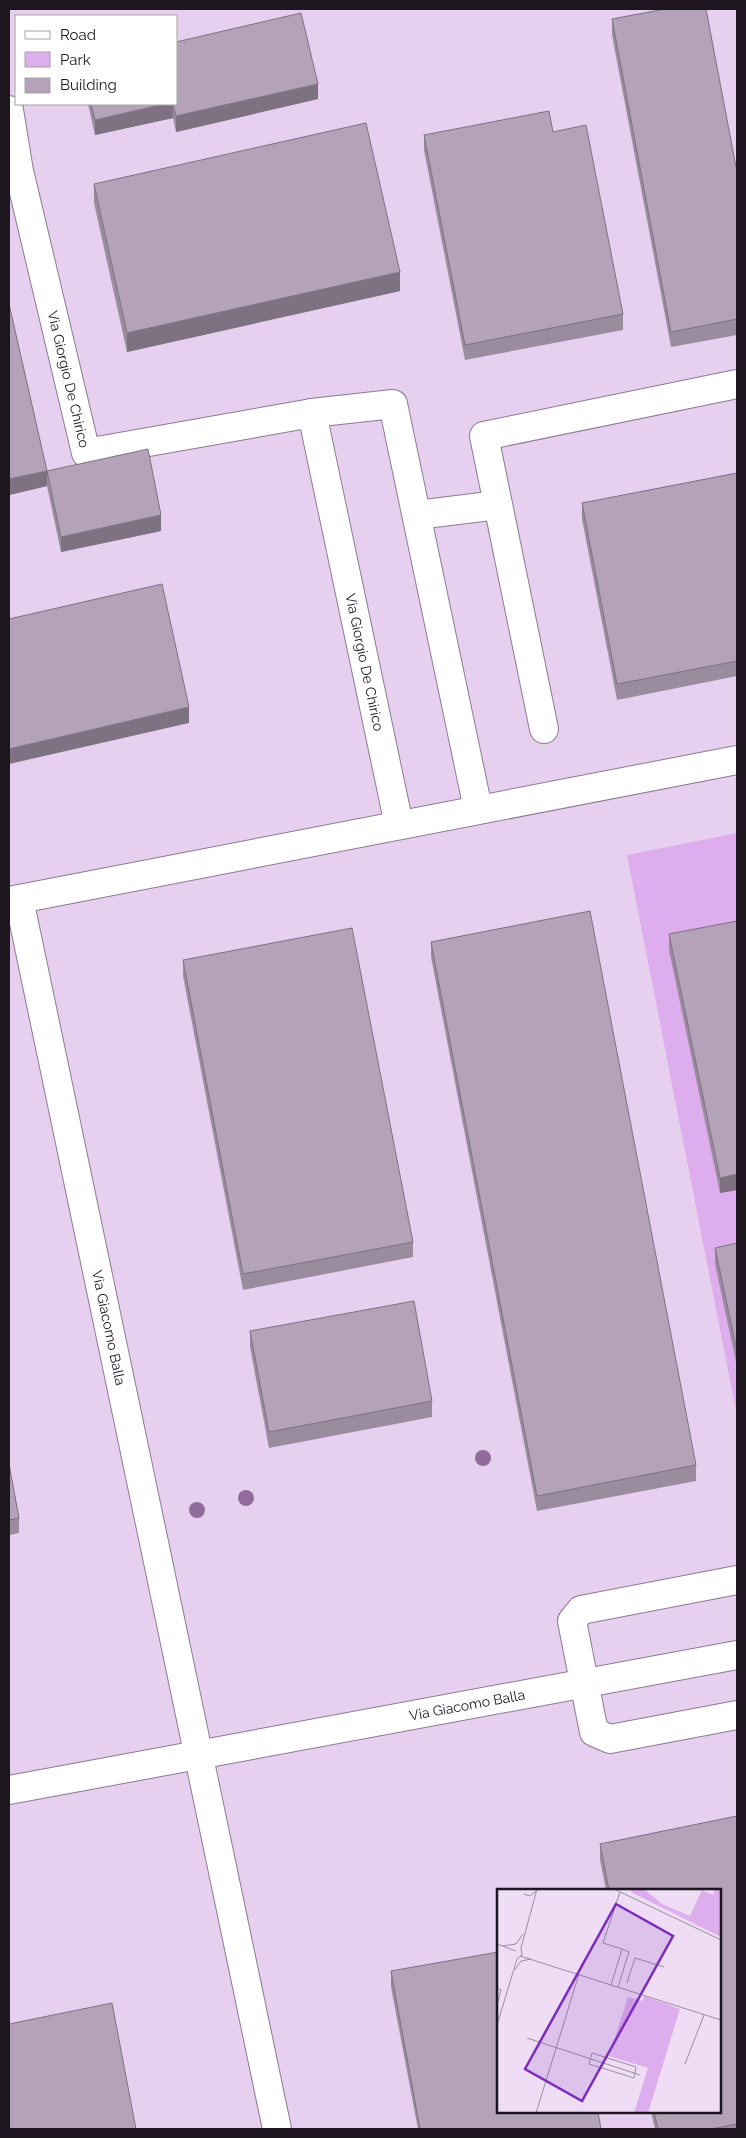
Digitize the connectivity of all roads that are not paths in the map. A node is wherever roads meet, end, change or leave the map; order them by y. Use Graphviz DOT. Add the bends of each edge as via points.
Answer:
graph roads {
  1 [pos="9,110"];
  2 [pos="737,384"];
  3 [pos="312,412"];
  4 [pos="498,505"];
  5 [pos="417,516"];
  6 [pos="544,729"];
  7 [pos="737,760"];
  8 [pos="478,810"];
  9 [pos="399,825"];
  10 [pos="14,900"];
  11 [pos="737,1580"];
  12 [pos="737,1655"];
  13 [pos="584,1684"];
  14 [pos="737,1715"];
  15 [pos="198,1755"];
  16 [pos="9,1790"];
  17 [pos="277,2129"];
  1 -- 3 [label="street, Via Giorgio De Chirico" via="19,171 86,453"];
  2 -- 4 [label="street" via="484,436"];
  3 -- 5 [label="street, Via Giorgio De Chirico" via="393,404"];
  3 -- 9 [label="street, Via Giorgio De Chirico"];
  4 -- 5 [label="street"];
  4 -- 6 [label="street"];
  5 -- 8 [label="street, Via Giorgio De Chirico"];
  7 -- 8 [label="street"];
  8 -- 9 [label="street"];
  9 -- 10 [label="street"];
  10 -- 15 [label="street, Via Giacomo Balla"];
  11 -- 13 [label="street" via="582,1610 572,1621"];
  12 -- 13 [label="street, Via Giacomo Balla"];
  13 -- 14 [label="street" via="594,1732 610,1739"];
  13 -- 15 [label="street, Via Giacomo Balla"];
  15 -- 16 [label="street, Via Giacomo Balla"];
  15 -- 17 [label="street, Via Giacomo Balla"];
}
